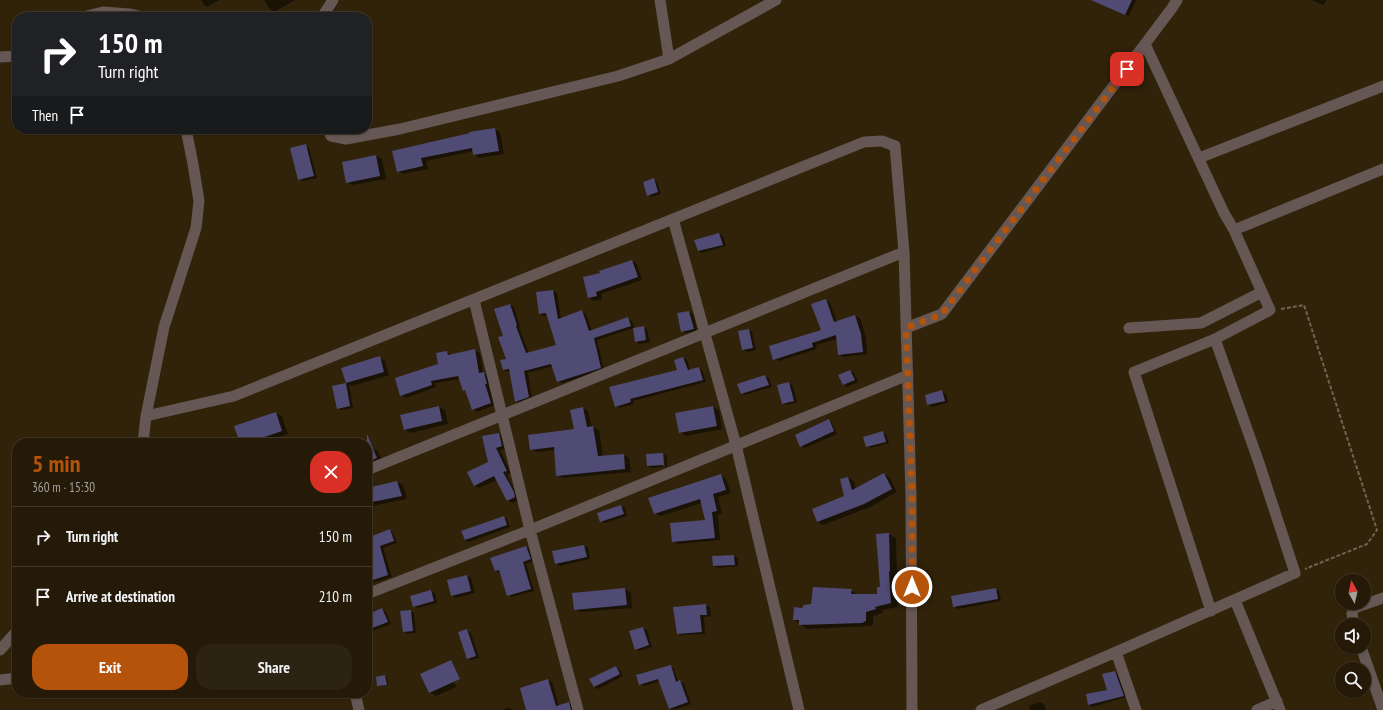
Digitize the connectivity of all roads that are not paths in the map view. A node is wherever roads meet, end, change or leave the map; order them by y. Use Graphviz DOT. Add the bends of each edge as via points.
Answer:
graph roads {
  1 [pos="333,0"];
  2 [pos="660,0"];
  3 [pos="776,0"];
  4 [pos="1177,0"];
  5 [pos="325,12"];
  6 [pos="1145,44"];
  7 [pos="12,56"];
  8 [pos="0,57"];
  9 [pos="669,59"];
  10 [pos="1383,86"];
  11 [pos="187,134"];
  12 [pos="330,134"];
  13 [pos="1199,158"];
  14 [pos="1383,169"];
  15 [pos="673,219"];
  16 [pos="1234,230"];
  17 [pos="904,252"];
  18 [pos="1262,292"];
  19 [pos="474,300"];
  20 [pos="906,328"];
  21 [pos="1130,328"];
  22 [pos="705,333"];
  23 [pos="1215,339"];
  24 [pos="908,375"];
  25 [pos="146,416"];
  26 [pos="502,416"];
  27 [pos="144,438"];
  28 [pos="736,446"];
  29 [pos="372,468"];
  30 [pos="530,530"];
  31 [pos="372,592"];
  32 [pos="1383,598"];
  33 [pos="1235,600"];
  34 [pos="1211,611"];
  35 [pos="1353,618"];
  36 [pos="12,637"];
  37 [pos="0,650"];
  38 [pos="1116,652"];
  39 [pos="1363,654"];
  40 [pos="12,679"];
  41 [pos="0,680"];
  42 [pos="356,698"];
  43 [pos="1279,705"];
  44 [pos="359,710"];
  45 [pos="578,710"];
  46 [pos="799,710"];
  47 [pos="912,710"];
  48 [pos="981,710"];
  49 [pos="1136,710"];
  50 [pos="1257,710"];
  51 [pos="1383,710"];
  1 -- 5 [label="street"];
  2 -- 9 [label="street"];
  3 -- 9 [label="street"];
  4 -- 6 [label="street"];
  6 -- 13 [label="street"];
  6 -- 20 [label="street" via="942,314"];
  7 -- 8 [label="street"];
  9 -- 12 [label="street" via="618,76 400,129 346,139"];
  10 -- 13 [label="street"];
  11 -- 25 [label="street" via="199,201 196,228 164,327"];
  13 -- 16 [label="street"];
  14 -- 16 [label="street"];
  15 -- 17 [label="street" via="864,142 882,142 895,146"];
  15 -- 19 [label="street"];
  15 -- 22 [label="street"];
  16 -- 18 [label="street"];
  17 -- 20 [label="street"];
  17 -- 22 [label="street"];
  18 -- 21 [label="street" via="1201,323"];
  18 -- 23 [label="street" via="1270,310"];
  19 -- 25 [label="street" via="234,396"];
  19 -- 26 [label="street"];
  20 -- 24 [label="street"];
  22 -- 26 [label="street"];
  22 -- 28 [label="street"];
  23 -- 33 [label="street" via="1295,573"];
  23 -- 34 [label="street" via="1134,372"];
  24 -- 28 [label="street"];
  24 -- 47 [label="street" via="912,494"];
  25 -- 27 [label="street"];
  26 -- 29 [label="street"];
  26 -- 30 [label="street"];
  28 -- 30 [label="street"];
  28 -- 46 [label="street"];
  30 -- 31 [label="street"];
  30 -- 45 [label="street"];
  32 -- 35 [label="street" via="1354,608"];
  33 -- 34 [label="street"];
  33 -- 43 [label="street"];
  34 -- 38 [label="street"];
  36 -- 37 [label="street"];
  38 -- 48 [label="street"];
  38 -- 49 [label="street"];
  39 -- 51 [label="street"];
  40 -- 41 [label="street"];
  42 -- 44 [label="street"];
  43 -- 50 [label="street"];
}
